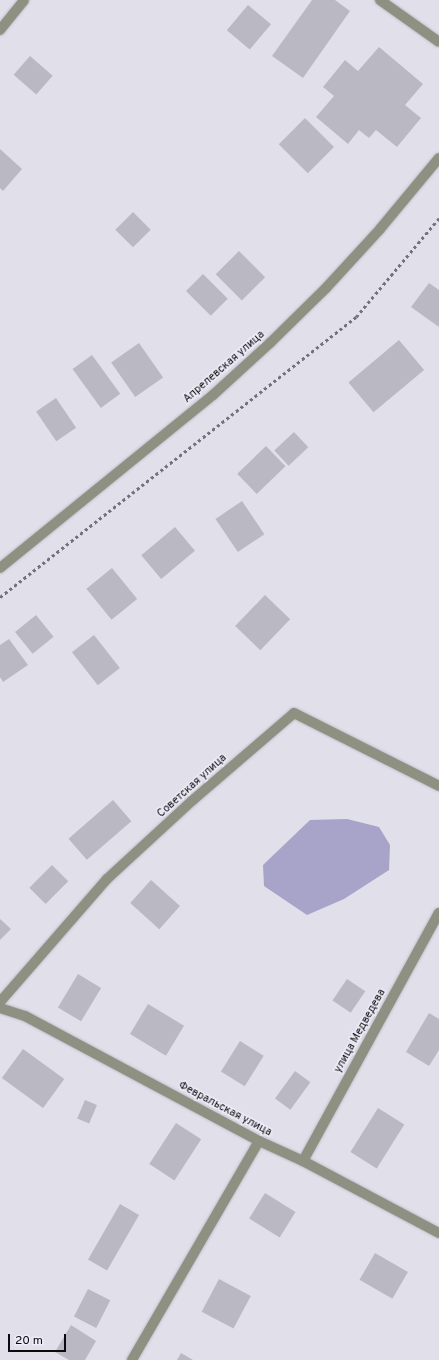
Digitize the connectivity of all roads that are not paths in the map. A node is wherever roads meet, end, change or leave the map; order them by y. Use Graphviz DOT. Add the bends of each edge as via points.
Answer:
graph roads {
  1 [pos="24,0"];
  2 [pos="380,0"];
  3 [pos="0,30"];
  4 [pos="439,42"];
  5 [pos="439,158"];
  6 [pos="0,568"];
  7 [pos="439,786"];
  8 [pos="439,913"];
  9 [pos="0,1002"];
  10 [pos="0,1008"];
  11 [pos="259,1140"];
  12 [pos="303,1161"];
  13 [pos="439,1233"];
  14 [pos="132,1360"];
  1 -- 3 [label="street"];
  2 -- 4 [label="street"];
  5 -- 6 [label="street, Апрелевская улица" via="380,229 326,288 270,343 213,395"];
  7 -- 9 [label="street, Советская улица" via="294,713 107,879"];
  8 -- 12 [label="street, улица Медведева"];
  10 -- 11 [label="street, Февральская улица" via="25,1016"];
  11 -- 12 [label="street, Февральская улица"];
  11 -- 14 [label="street"];
  12 -- 13 [label="street, Февральская улица"];
}
